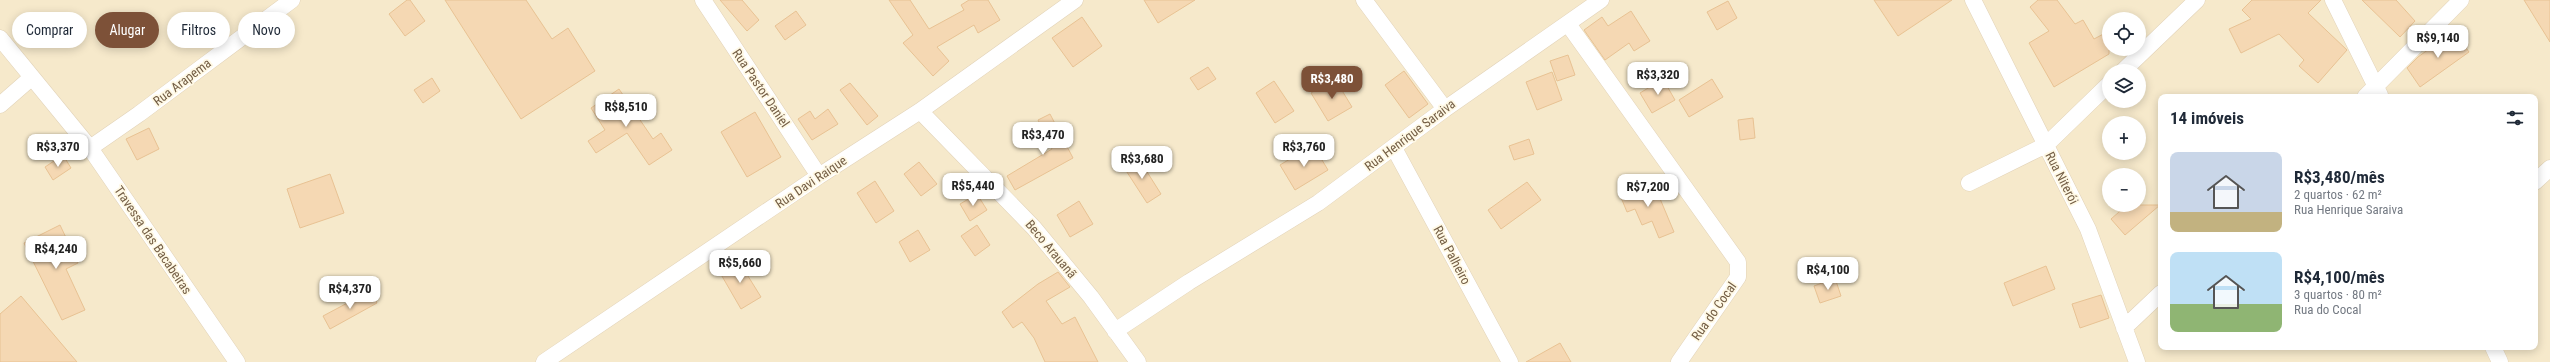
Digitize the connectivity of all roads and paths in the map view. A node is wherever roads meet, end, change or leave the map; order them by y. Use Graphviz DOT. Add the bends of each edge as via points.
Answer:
graph roads {
  1 [pos="292,0"];
  2 [pos="703,0"];
  3 [pos="1075,0"];
  4 [pos="1364,0"];
  5 [pos="1601,0"];
  6 [pos="1974,0"];
  7 [pos="2197,0"];
  8 [pos="2333,0"];
  9 [pos="2461,0"];
  10 [pos="1568,24"];
  11 [pos="0,38"];
  12 [pos="2130,64"];
  13 [pos="31,78"];
  14 [pos="2102,91"];
  15 [pos="2374,94"];
  16 [pos="0,105"];
  17 [pos="1445,109"];
  18 [pos="920,111"];
  19 [pos="2046,145"];
  20 [pos="90,148"];
  21 [pos="1394,148"];
  22 [pos="2550,168"];
  23 [pos="820,176"];
  24 [pos="2538,179"];
  25 [pos="1969,183"];
  26 [pos="2158,296"];
  27 [pos="2124,328"];
  28 [pos="1115,331"];
  29 [pos="2494,350"];
  30 [pos="237,362"];
  31 [pos="544,362"];
  32 [pos="1138,362"];
  33 [pos="1510,362"];
  34 [pos="1679,362"];
  35 [pos="2137,362"];
  36 [pos="2500,362"];
  1 -- 20 [label="street, Rua Arapema"];
  2 -- 23 [label="street, Rua Pastor Daniel"];
  3 -- 18 [label="street, Rua Davi Raique"];
  4 -- 17 [label="street"];
  5 -- 10 [label="street, Rua Henrique Saraiva"];
  6 -- 19 [label="street, Rua Niterói"];
  7 -- 12 [label="street"];
  8 -- 15 [label="street"];
  9 -- 15 [label="street"];
  10 -- 17 [label="street, Rua Henrique Saraiva"];
  10 -- 34 [label="street, Rua do Cocal" via="1738,262 1738,277"];
  11 -- 13 [label="street, Travessa das Bacabeiras"];
  13 -- 16 [label="street"];
  13 -- 20 [label="street, Travessa das Bacabeiras"];
  14 -- 19 [label="street"];
  17 -- 21 [label="street, Rua Henrique Saraiva"];
  18 -- 23 [label="street, Rua Davi Raique"];
  18 -- 28 [label="street, Beco Arauanã" via="1034,228 1091,297"];
  19 -- 25 [label="street"];
  19 -- 27 [label="street, Rua Niterói" via="2088,229"];
  20 -- 30 [label="street, Travessa das Bacabeiras"];
  21 -- 28 [label="street, Rua Henrique Saraiva" via="1318,202"];
  21 -- 33 [label="street, Rua Palheiro"];
  22 -- 24 [label="street"];
  23 -- 31 [label="street, Rua Davi Raique"];
  26 -- 27 [label="street"];
  27 -- 35 [label="street, Rua Niterói"];
  28 -- 32 [label="street, Beco Arauanã"];
  29 -- 36 [label="street"];
}
